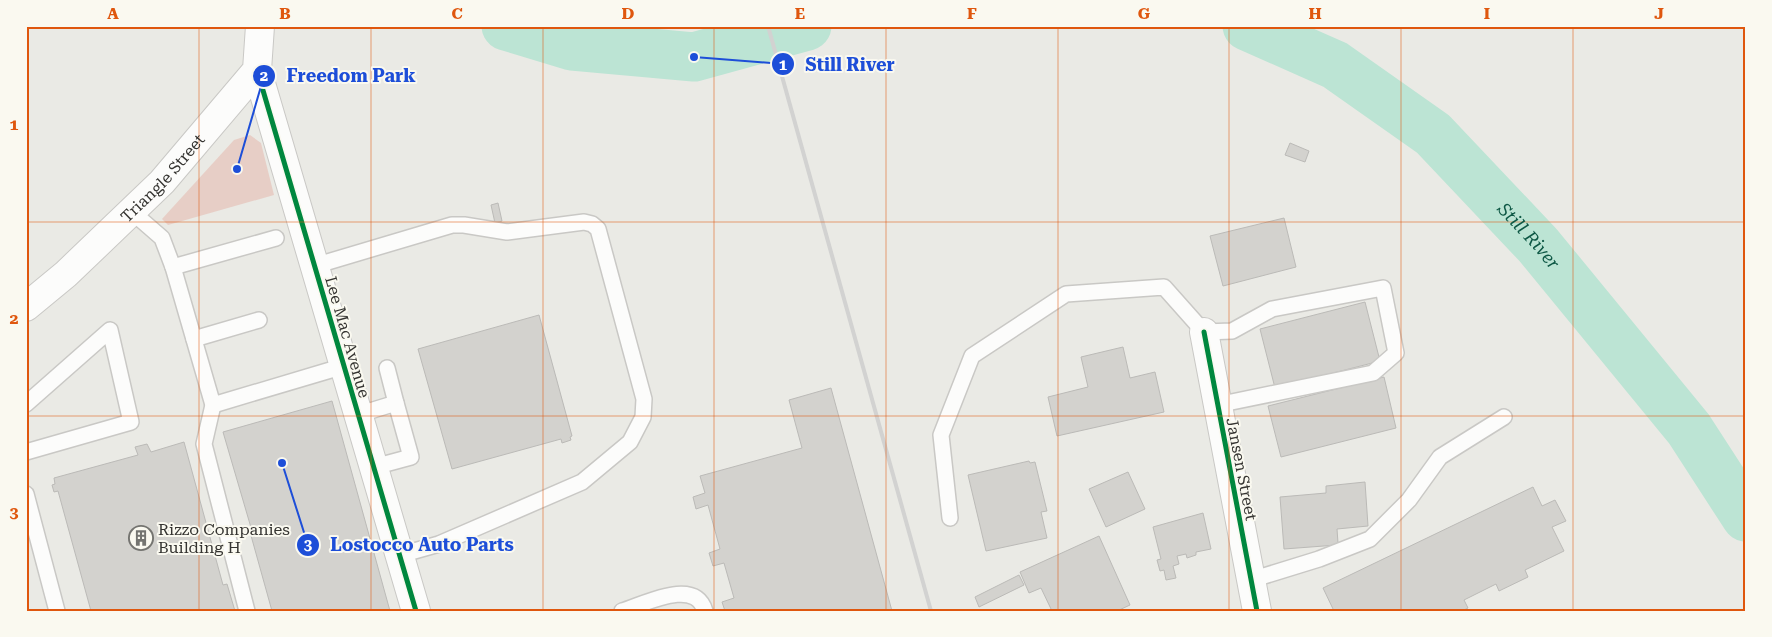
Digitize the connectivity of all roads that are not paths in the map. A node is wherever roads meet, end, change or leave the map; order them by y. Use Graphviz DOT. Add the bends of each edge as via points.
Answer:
graph roads {
  1 [pos="259,32"];
  2 [pos="257,70"];
  3 [pos="131,212"];
  4 [pos="276,238"];
  5 [pos="314,266"];
  6 [pos="173,267"];
  7 [pos="26,307"];
  8 [pos="259,320"];
  9 [pos="1204,332"];
  10 [pos="194,339"];
  11 [pos="344,366"];
  12 [pos="387,368"];
  13 [pos="26,404"];
  14 [pos="396,404"];
  15 [pos="1217,404"];
  16 [pos="213,405"];
  17 [pos="357,415"];
  18 [pos="1504,417"];
  19 [pos="26,452"];
  20 [pos="374,468"];
  21 [pos="26,494"];
  22 [pos="950,518"];
  23 [pos="400,555"];
  24 [pos="1251,580"];
  25 [pos="57,611"];
  26 [pos="247,611"];
  27 [pos="416,611"];
  28 [pos="622,611"];
  29 [pos="705,611"];
  30 [pos="1257,611"];
  1 -- 2 [label="street"];
  2 -- 3 [label="street, Triangle Street" via="162,182"];
  2 -- 5 [label="street, Lee Mac Avenue"];
  3 -- 6 [label="lane" via="162,238"];
  3 -- 7 [label="street, Triangle Street"];
  4 -- 6 [label="lane"];
  5 -- 11 [label="street, Lee Mac Avenue"];
  5 -- 23 [label="lane" via="452,226 507,232 584,222 598,229 644,399 643,417 630,442 582,482 439,544"];
  6 -- 10 [label="lane"];
  8 -- 10 [label="lane"];
  9 -- 15 [label="street, Jansen Street"];
  9 -- 15 [label="lane" via="1232,331 1272,309 1383,288 1396,353 1373,373"];
  9 -- 22 [label="lane" via="1164,287 1066,294 972,356 941,435"];
  10 -- 16 [label="lane"];
  11 -- 16 [label="lane"];
  11 -- 17 [label="street, Lee Mac Avenue"];
  12 -- 14 [label="lane"];
  13 -- 19 [label="lane" via="110,330 131,422"];
  14 -- 17 [label="lane"];
  14 -- 20 [label="lane" via="411,457"];
  15 -- 24 [label="street, Jansen Street"];
  16 -- 26 [label="lane" via="204,444"];
  17 -- 20 [label="street, Lee Mac Avenue"];
  18 -- 24 [label="lane" via="1440,457 1409,500 1370,539"];
  20 -- 23 [label="street, Lee Mac Avenue"];
  21 -- 25 [label="lane"];
  23 -- 27 [label="street, Lee Mac Avenue"];
  24 -- 30 [label="street, Jansen Street"];
  28 -- 29 [label="lane" via="678,594 692,594 702,601"];
}
